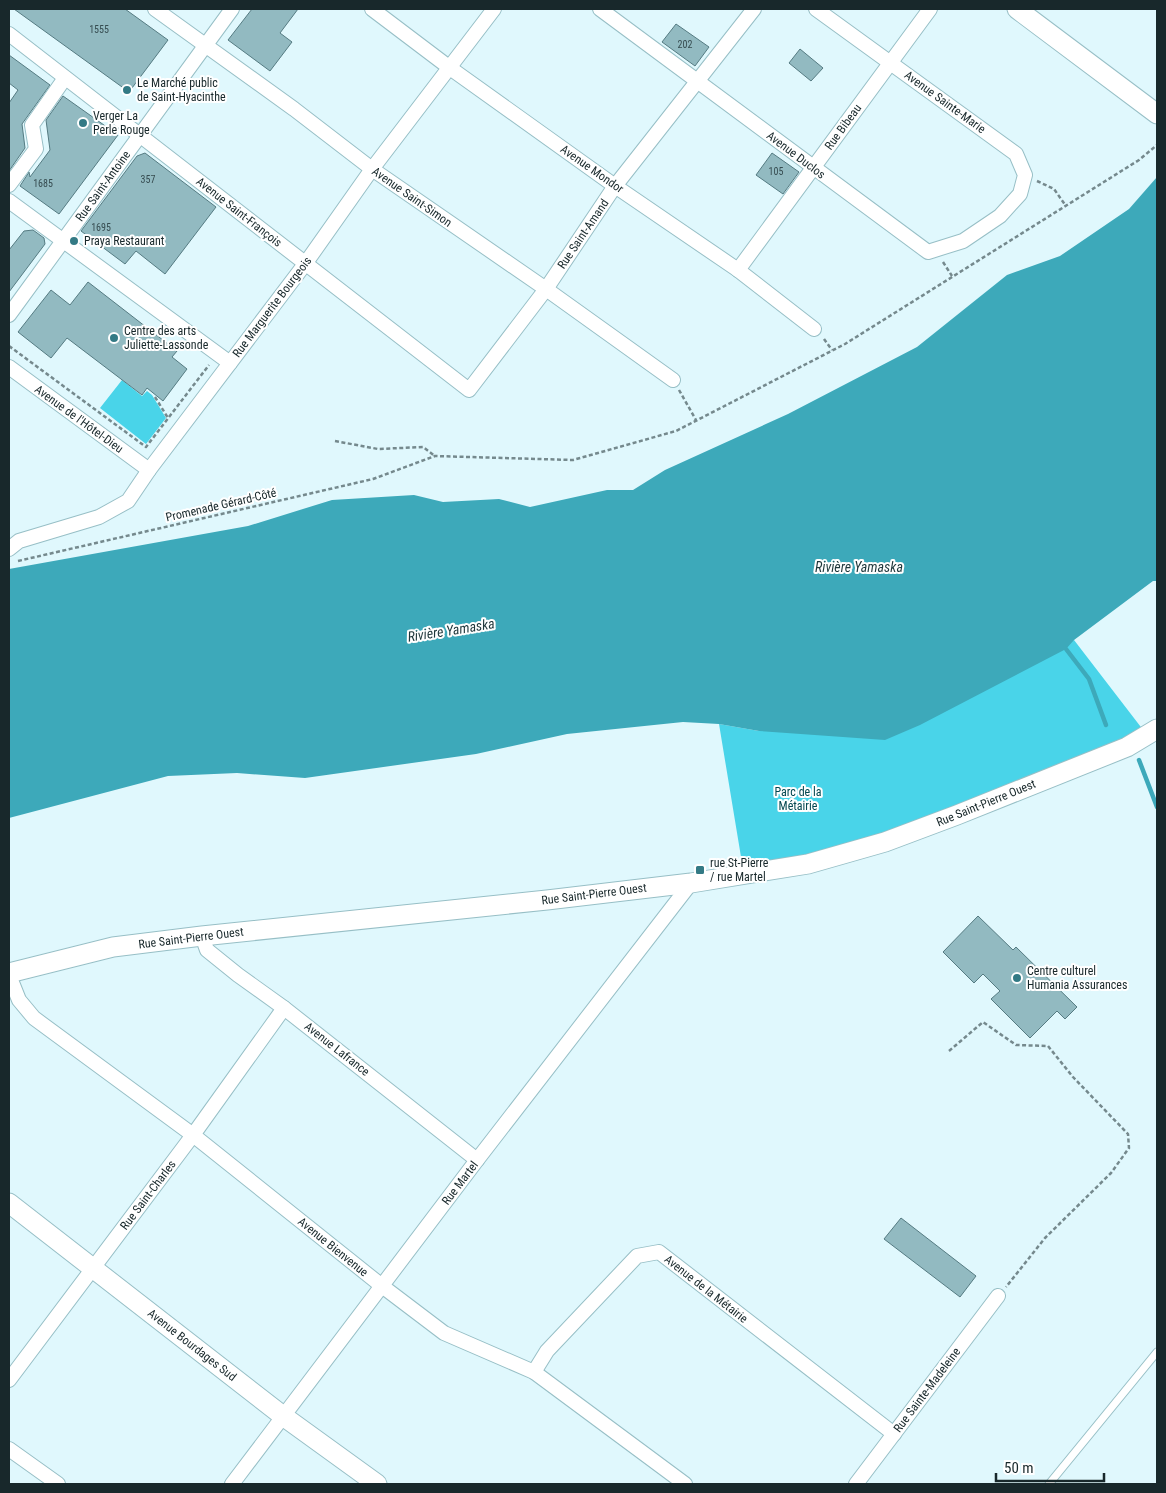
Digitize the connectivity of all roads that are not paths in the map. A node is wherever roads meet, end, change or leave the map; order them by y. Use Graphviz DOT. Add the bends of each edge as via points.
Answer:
graph roads {
  1 [pos="155,9"];
  2 [pos="232,9"];
  3 [pos="372,9"];
  4 [pos="494,9"];
  5 [pos="600,9"];
  6 [pos="754,9"];
  7 [pos="816,9"];
  8 [pos="930,9"];
  9 [pos="1017,9"];
  10 [pos="9,34"];
  11 [pos="206,44"];
  12 [pos="890,63"];
  13 [pos="450,68"];
  14 [pos="65,78"];
  15 [pos="698,82"];
  16 [pos="1157,114"];
  17 [pos="140,136"];
  18 [pos="814,167"];
  19 [pos="372,169"];
  20 [pos="9,186"];
  21 [pos="615,186"];
  22 [pos="9,201"];
  23 [pos="1000,216"];
  24 [pos="63,241"];
  25 [pos="305,264"];
  26 [pos="738,270"];
  27 [pos="546,289"];
  28 [pos="9,315"];
  29 [pos="819,334"];
  30 [pos="230,363"];
  31 [pos="9,367"];
  32 [pos="673,380"];
  33 [pos="469,390"];
  34 [pos="149,470"];
  35 [pos="12,541"];
  36 [pos="1157,729"];
  37 [pos="691,883"];
  38 [pos="202,936"];
  39 [pos="9,974"];
  40 [pos="284,1008"];
  41 [pos="194,1135"];
  42 [pos="477,1160"];
  43 [pos="9,1203"];
  44 [pos="93,1268"];
  45 [pos="382,1286"];
  46 [pos="998,1296"];
  47 [pos="1157,1352"];
  48 [pos="534,1372"];
  49 [pos="9,1380"];
  50 [pos="283,1416"];
  51 [pos="894,1434"];
  52 [pos="9,1449"];
  53 [pos="58,1484"];
  54 [pos="232,1484"];
  55 [pos="377,1484"];
  56 [pos="685,1484"];
  57 [pos="856,1484"];
  58 [pos="1049,1484"];
  1 -- 11 [label="street, Avenue Saint-Simon"];
  2 -- 11 [label="street, Rue Saint-Antoine"];
  3 -- 13 [label="street, Avenue Mondor"];
  4 -- 13 [label="street, Rue Marguerite Bourgeois"];
  5 -- 15 [label="street, Avenue Duclos"];
  6 -- 15 [label="street, Rue Saint-Amand"];
  7 -- 12 [label="street, Avenue Sainte-Marie"];
  8 -- 12 [label="street, Rue Bibeau"];
  9 -- 16 [label="street"];
  10 -- 14 [label="street, Avenue Saint-François"];
  11 -- 17 [label="street, Rue Saint-Antoine"];
  11 -- 19 [label="street, Avenue Saint-Simon"];
  12 -- 18 [label="street, Rue Bibeau"];
  12 -- 23 [label="street, Avenue Sainte-Marie" via="1016,154 1025,175 1020,194"];
  13 -- 19 [label="street, Rue Marguerite Bourgeois"];
  13 -- 21 [label="street, Avenue Mondor"];
  14 -- 17 [label="street, Avenue Saint-François"];
  14 -- 20 [label="street" via="32,125 36,149"];
  15 -- 18 [label="street, Avenue Duclos"];
  15 -- 21 [label="street, Rue Saint-Amand"];
  17 -- 24 [label="street, Rue Saint-Antoine"];
  17 -- 25 [label="street, Avenue Saint-François"];
  18 -- 23 [label="street, Avenue Duclos" via="928,252 963,241"];
  18 -- 26 [label="street, Rue Bibeau"];
  19 -- 25 [label="street, Rue Marguerite Bourgeois"];
  19 -- 27 [label="street, Avenue Saint-Simon"];
  21 -- 26 [label="street, Avenue Mondor"];
  21 -- 27 [label="street, Rue Saint-Amand"];
  22 -- 24 [label="street"];
  24 -- 28 [label="street, Rue Saint-Antoine"];
  24 -- 30 [label="street"];
  25 -- 30 [label="street, Rue Marguerite Bourgeois"];
  25 -- 33 [label="street, Avenue Saint-François"];
  26 -- 29 [label="street, Avenue Mondor"];
  27 -- 32 [label="street, Avenue Saint-Simon"];
  27 -- 33 [label="street, Rue Saint-Amand"];
  30 -- 34 [label="street, Rue Marguerite Bourgeois"];
  31 -- 34 [label="street, Avenue de l'Hôtel-Dieu"];
  34 -- 35 [label="street, Rue Marguerite Bourgeois" via="128,501 99,517"];
  36 -- 37 [label="street, Rue Saint-Pierre Ouest" via="1127,747 885,842 808,864"];
  37 -- 38 [label="street, Rue Saint-Pierre Ouest"];
  37 -- 42 [label="street, Rue Martel"];
  38 -- 39 [label="street, Rue Saint-Pierre Ouest" via="113,947"];
  38 -- 40 [label="street, Avenue Lafrance" via="207,950"];
  39 -- 41 [label="street, Avenue Bienvenue" via="19,1000 34,1018"];
  40 -- 41 [label="street, Rue Saint-Charles"];
  40 -- 42 [label="street, Avenue Lafrance"];
  41 -- 44 [label="street, Rue Saint-Charles"];
  41 -- 45 [label="street, Avenue Bienvenue"];
  42 -- 45 [label="street, Rue Martel"];
  43 -- 44 [label="street, Avenue Bourdages Sud"];
  44 -- 49 [label="street, Rue Saint-Charles"];
  44 -- 50 [label="street, Avenue Bourdages Sud"];
  45 -- 48 [label="street, Avenue Bienvenue" via="444,1333"];
  45 -- 50 [label="street, Rue Martel"];
  46 -- 51 [label="street, Rue Sainte-Madeleine"];
  47 -- 58 [label="lane"];
  48 -- 51 [label="street, Avenue de la Métairie" via="547,1351 636,1256 659,1252"];
  48 -- 56 [label="street, Avenue Bienvenue"];
  50 -- 54 [label="street, Rue Martel"];
  50 -- 55 [label="street, Avenue Bourdages Sud"];
  51 -- 57 [label="street, Rue Sainte-Madeleine"];
  52 -- 53 [label="street"];
}
